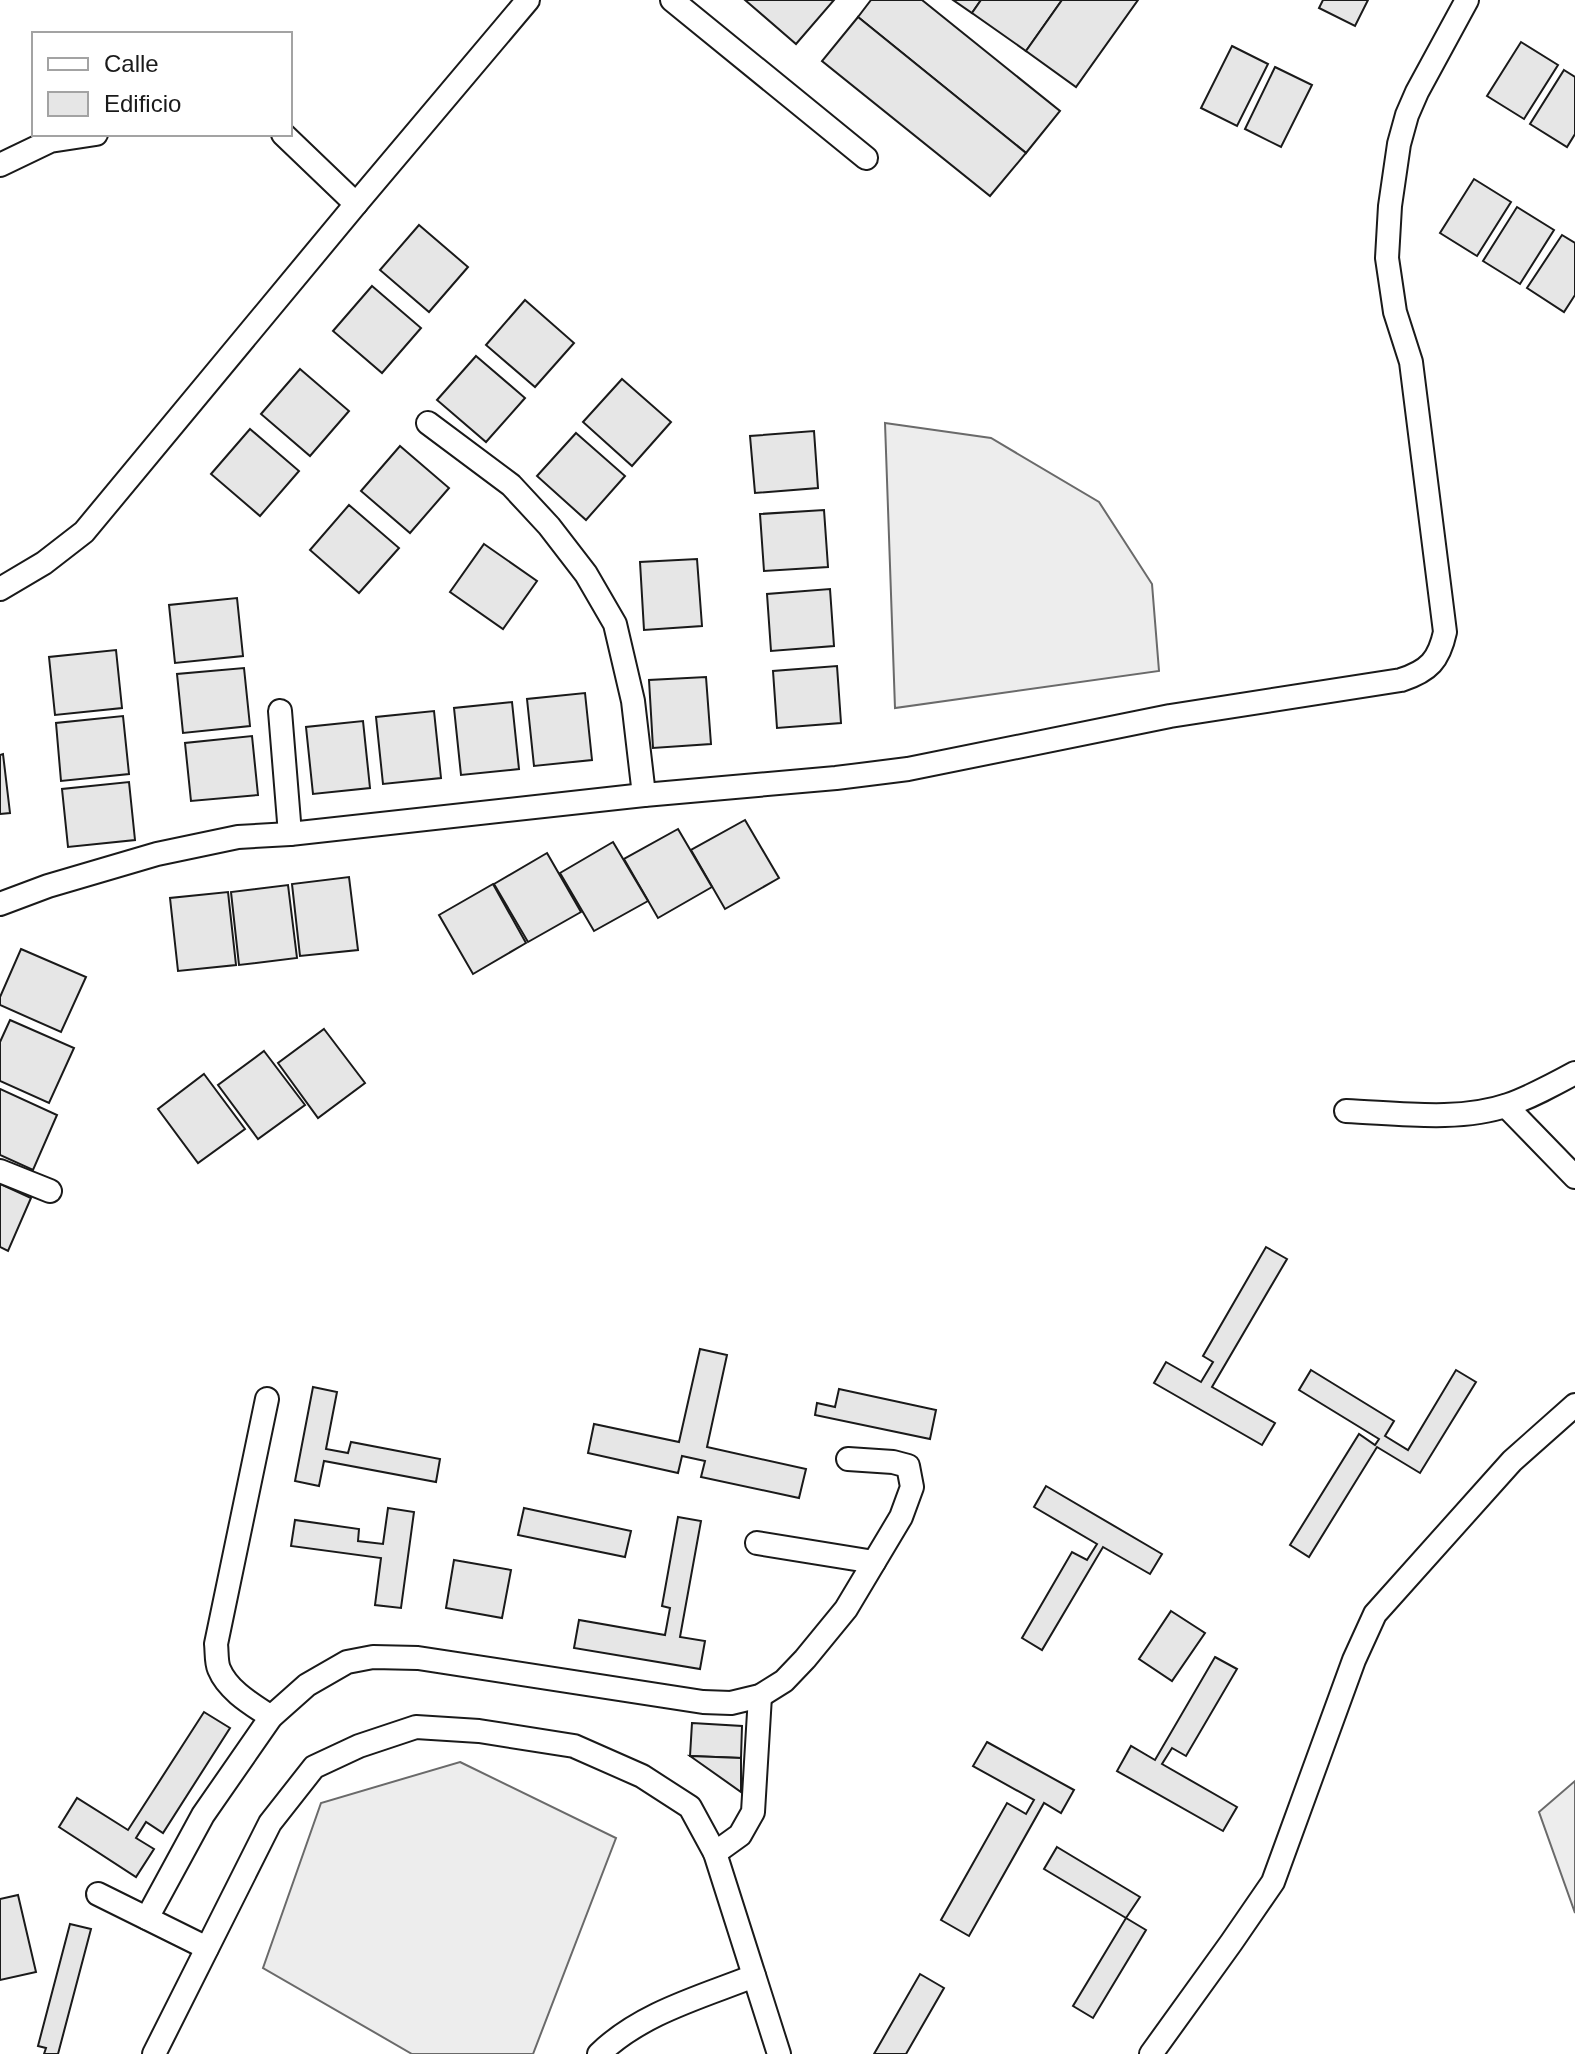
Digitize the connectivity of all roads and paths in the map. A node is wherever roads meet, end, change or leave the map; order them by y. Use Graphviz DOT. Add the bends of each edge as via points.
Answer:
graph roads {
  1 [pos="528,0"];
  2 [pos="672,0"];
  3 [pos="1467,0"];
  4 [pos="83,136"];
  5 [pos="285,136"];
  6 [pos="866,158"];
  7 [pos="0,165"];
  8 [pos="356,204"];
  9 [pos="428,423"];
  10 [pos="0,589"];
  11 [pos="280,711"];
  12 [pos="644,795"];
  13 [pos="290,834"];
  14 [pos="0,904"];
  15 [pos="1575,1073"];
  16 [pos="1506,1106"];
  17 [pos="1346,1111"];
  18 [pos="0,1171"];
  19 [pos="1575,1177"];
  20 [pos="50,1191"];
  21 [pos="267,1399"];
  22 [pos="1575,1405"];
  23 [pos="848,1459"];
  24 [pos="757,1543"];
  25 [pos="874,1562"];
  26 [pos="760,1696"];
  27 [pos="271,1717"];
  28 [pos="715,1853"];
  29 [pos="98,1894"];
  30 [pos="147,1918"];
  31 [pos="207,1948"];
  32 [pos="754,1976"];
  33 [pos="154,2054"];
  34 [pos="599,2054"];
  35 [pos="779,2054"];
  36 [pos="1151,2054"];
  1 -- 8 [label="street"];
  2 -- 6 [label="street"];
  3 -- 12 [label="street" via="1407,115 1389,219 1390,284 1411,362 1443,606 1445,632 1431,664 1401,680 1170,716 908,769"];
  4 -- 7 [label="street" via="50,141"];
  5 -- 8 [label="street"];
  8 -- 10 [label="street" via="84,532"];
  9 -- 12 [label="street" via="511,485 586,574 615,624 633,701"];
  11 -- 13 [label="street"];
  12 -- 13 [label="street"];
  13 -- 14 [label="street" via="238,837 157,854"];
  15 -- 16 [label="street"];
  16 -- 17 [label="street" via="1427,1115"];
  16 -- 19 [label="street"];
  18 -- 20 [label="street"];
  21 -- 27 [label="street" via="216,1644 218,1667 227,1682"];
  22 -- 36 [label="street" via="1512,1461 1375,1614 1273,1882"];
  23 -- 25 [label="street" via="908,1466 912,1487"];
  24 -- 25 [label="street"];
  25 -- 26 [label="street" via="846,1609 805,1659"];
  26 -- 27 [label="street" via="703,1702 418,1658 373,1657 347,1662 307,1685"];
  26 -- 28 [label="street" via="753,1812 740,1835"];
  27 -- 30 [label="street" via="203,1815"];
  28 -- 31 [label="street" via="690,1807 642,1776 574,1746 416,1727 314,1767 270,1823"];
  28 -- 32 [label="street"];
  29 -- 30 [label="street"];
  30 -- 31 [label="street"];
  31 -- 33 [label="street"];
  32 -- 34 [label="street" via="654,2015"];
  32 -- 35 [label="street"];
}
